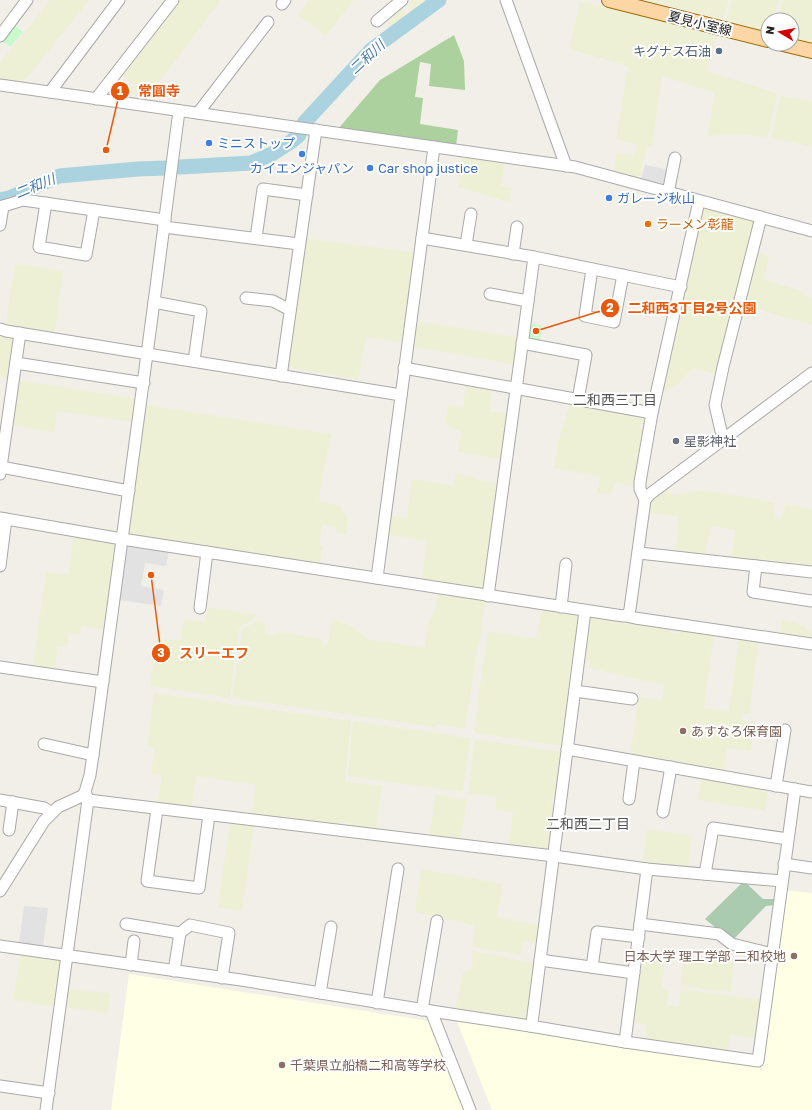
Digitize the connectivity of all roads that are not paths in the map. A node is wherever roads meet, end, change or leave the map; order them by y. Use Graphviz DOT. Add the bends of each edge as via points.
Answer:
graph roads {
  1 [pos="27,0"];
  2 [pos="119,0"];
  3 [pos="173,0"];
  4 [pos="402,0"];
  5 [pos="506,0"];
  6 [pos="610,0"];
  7 [pos="377,21"];
  8 [pos="268,22"];
  9 [pos="0,36"];
  10 [pos="760,38"];
  11 [pos="800,48"];
  12 [pos="812,51"];
  13 [pos="0,85"];
  14 [pos="50,92"];
  15 [pos="96,99"];
  16 [pos="178,111"];
  17 [pos="198,113"];
  18 [pos="316,130"];
  19 [pos="434,147"];
  20 [pos="675,158"];
  21 [pos="566,166"];
  22 [pos="668,193"];
  23 [pos="307,195"];
  24 [pos="699,201"];
  25 [pos="46,203"];
  26 [pos="2,207"];
  27 [pos="94,210"];
  28 [pos="472,214"];
  29 [pos="762,217"];
  30 [pos="165,223"];
  31 [pos="0,225"];
  32 [pos="517,226"];
  33 [pos="812,231"];
  34 [pos="256,238"];
  35 [pos="422,238"];
  36 [pos="299,244"];
  37 [pos="466,245"];
  38 [pos="513,254"];
  39 [pos="534,257"];
  40 [pos="592,269"];
  41 [pos="623,275"];
  42 [pos="681,287"];
  43 [pos="490,294"];
  44 [pos="246,298"];
  45 [pos="528,301"];
  46 [pos="154,302"];
  47 [pos="290,310"];
  48 [pos="0,329"];
  49 [pos="20,333"];
  50 [pos="522,343"];
  51 [pos="148,354"];
  52 [pos="194,361"];
  53 [pos="16,363"];
  54 [pos="404,368"];
  55 [pos="812,373"];
  56 [pos="281,376"];
  57 [pos="144,383"];
  58 [pos="516,389"];
  59 [pos="401,395"];
  60 [pos="578,400"];
  61 [pos="5,409"];
  62 [pos="652,413"];
  63 [pos="725,437"];
  64 [pos="0,470"];
  65 [pos="129,491"];
  66 [pos="645,500"];
  67 [pos="3,519"];
  68 [pos="122,539"];
  69 [pos="207,552"];
  70 [pos="639,553"];
  71 [pos="566,564"];
  72 [pos="0,566"];
  73 [pos="756,566"];
  74 [pos="812,572"];
  75 [pos="377,578"];
  76 [pos="488,596"];
  77 [pos="812,601"];
  78 [pos="561,607"];
  79 [pos="200,608"];
  80 [pos="585,611"];
  81 [pos="626,616"];
  82 [pos="812,644"];
  83 [pos="0,667"];
  84 [pos="103,682"];
  85 [pos="575,691"];
  86 [pos="632,699"];
  87 [pos="785,730"];
  88 [pos="44,744"];
  89 [pos="568,750"];
  90 [pos="94,755"];
  91 [pos="634,761"];
  92 [pos="671,767"];
  93 [pos="776,786"];
  94 [pos="795,789"];
  95 [pos="812,792"];
  96 [pos="87,796"];
  97 [pos="629,799"];
  98 [pos="0,800"];
  99 [pos="12,802"];
  100 [pos="157,808"];
  101 [pos="663,812"];
  102 [pos="52,813"];
  103 [pos="209,815"];
  104 [pos="9,830"];
  105 [pos="788,838"];
  106 [pos="554,856"];
  107 [pos="784,864"];
  108 [pos="812,868"];
  109 [pos="398,869"];
  110 [pos="648,869"];
  111 [pos="705,874"];
  112 [pos="782,881"];
  113 [pos="0,891"];
  114 [pos="437,921"];
  115 [pos="126,924"];
  116 [pos="640,924"];
  117 [pos="331,927"];
  118 [pos="180,933"];
  119 [pos="639,937"];
  120 [pos="134,941"];
  121 [pos="0,946"];
  122 [pos="772,954"];
  123 [pos="68,956"];
  124 [pos="540,960"];
  125 [pos="131,965"];
  126 [pos="592,967"];
  127 [pos="174,971"];
  128 [pos="634,973"];
  129 [pos="222,978"];
  130 [pos="320,993"];
  131 [pos="378,1003"];
  132 [pos="427,1011"];
  133 [pos="530,1026"];
  134 [pos="625,1042"];
  135 [pos="0,1086"];
  136 [pos="49,1093"];
  137 [pos="46,1110"];
  138 [pos="470,1110"];
  1 -- 9 [label="street"];
  2 -- 14 [label="street"];
  3 -- 15 [label="street"];
  4 -- 7 [label="street"];
  5 -- 21 [label="street"];
  6 -- 10 [label="main road, 夏見小室線"];
  8 -- 17 [label="street"];
  11 -- 12 [label="main road"];
  13 -- 14 [label="street"];
  14 -- 15 [label="street"];
  15 -- 16 [label="street"];
  16 -- 17 [label="street"];
  16 -- 30 [label="street"];
  17 -- 18 [label="street"];
  18 -- 19 [label="street"];
  18 -- 23 [label="street"];
  19 -- 21 [label="street"];
  19 -- 35 [label="street"];
  20 -- 22 [label="street"];
  21 -- 22 [label="street"];
  22 -- 24 [label="street"];
  23 -- 34 [label="street" via="263,189"];
  23 -- 36 [label="street"];
  24 -- 29 [label="street"];
  24 -- 42 [label="street"];
  25 -- 26 [label="street" via="23,200"];
  25 -- 27 [label="street"];
  25 -- 27 [label="street" via="39,247 86,255"];
  26 -- 31 [label="street"];
  27 -- 30 [label="street"];
  28 -- 37 [label="street"];
  29 -- 33 [label="street"];
  29 -- 63 [label="street" via="715,406"];
  30 -- 34 [label="street"];
  30 -- 46 [label="street"];
  32 -- 38 [label="street"];
  34 -- 36 [label="street"];
  35 -- 37 [label="street"];
  35 -- 54 [label="street"];
  36 -- 47 [label="street"];
  37 -- 38 [label="street"];
  38 -- 39 [label="street"];
  39 -- 40 [label="street"];
  39 -- 45 [label="street"];
  40 -- 41 [label="street"];
  40 -- 41 [label="street" via="585,316 614,322"];
  41 -- 42 [label="street"];
  42 -- 62 [label="street"];
  43 -- 45 [label="street"];
  44 -- 47 [label="street" via="273,301"];
  45 -- 50 [label="street"];
  46 -- 51 [label="street"];
  46 -- 52 [label="street" via="201,311"];
  47 -- 56 [label="street"];
  48 -- 49 [label="street"];
  49 -- 51 [label="street"];
  49 -- 53 [label="street"];
  50 -- 58 [label="street"];
  50 -- 60 [label="street" via="586,354"];
  51 -- 52 [label="street"];
  51 -- 57 [label="street"];
  52 -- 56 [label="street"];
  53 -- 57 [label="street"];
  53 -- 61 [label="street"];
  54 -- 58 [label="street"];
  54 -- 59 [label="street"];
  55 -- 63 [label="street"];
  56 -- 59 [label="street"];
  57 -- 65 [label="street"];
  58 -- 60 [label="street"];
  58 -- 76 [label="street"];
  59 -- 75 [label="street"];
  60 -- 62 [label="street"];
  61 -- 64 [label="street"];
  62 -- 66 [label="street" via="640,482"];
  63 -- 66 [label="street"];
  64 -- 65 [label="street"];
  65 -- 68 [label="street"];
  66 -- 70 [label="street"];
  67 -- 68 [label="street"];
  67 -- 72 [label="street"];
  68 -- 69 [label="street"];
  68 -- 84 [label="street"];
  69 -- 75 [label="street"];
  69 -- 79 [label="street"];
  70 -- 73 [label="street"];
  70 -- 81 [label="street" via="629,613"];
  71 -- 78 [label="street"];
  73 -- 74 [label="street"];
  73 -- 77 [label="street" via="753,592"];
  75 -- 76 [label="street"];
  76 -- 78 [label="street"];
  78 -- 80 [label="street"];
  80 -- 81 [label="street"];
  80 -- 85 [label="street"];
  81 -- 82 [label="street"];
  83 -- 84 [label="street"];
  84 -- 90 [label="street"];
  85 -- 86 [label="street"];
  85 -- 89 [label="street"];
  87 -- 93 [label="street"];
  88 -- 90 [label="street"];
  89 -- 91 [label="street"];
  89 -- 106 [label="street"];
  90 -- 96 [label="street"];
  91 -- 92 [label="street"];
  91 -- 97 [label="street"];
  92 -- 93 [label="street"];
  92 -- 101 [label="street"];
  93 -- 94 [label="street"];
  94 -- 95 [label="street"];
  94 -- 105 [label="street"];
  96 -- 100 [label="street"];
  96 -- 102 [label="street" via="58,807"];
  96 -- 123 [label="street"];
  98 -- 99 [label="street"];
  99 -- 102 [label="street" via="44,808"];
  99 -- 104 [label="street"];
  100 -- 103 [label="street"];
  100 -- 103 [label="street" via="147,881 199,888"];
  102 -- 113 [label="street" via="44,821"];
  103 -- 106 [label="street"];
  105 -- 107 [label="street"];
  105 -- 111 [label="street" via="713,828"];
  106 -- 110 [label="street"];
  106 -- 124 [label="street"];
  107 -- 108 [label="street"];
  107 -- 112 [label="street"];
  109 -- 131 [label="street"];
  110 -- 111 [label="street"];
  110 -- 116 [label="street"];
  111 -- 112 [label="street"];
  112 -- 122 [label="street"];
  114 -- 132 [label="street"];
  115 -- 118 [label="street"];
  116 -- 119 [label="street"];
  116 -- 122 [label="street" via="719,934 732,944"];
  117 -- 130 [label="street"];
  118 -- 127 [label="street"];
  118 -- 129 [label="street" via="190,925 229,933"];
  119 -- 126 [label="street" via="597,932"];
  119 -- 128 [label="street"];
  120 -- 125 [label="street"];
  121 -- 123 [label="street"];
  122 -- 134 [label="street" via="758,1061"];
  123 -- 125 [label="street"];
  123 -- 136 [label="street"];
  124 -- 126 [label="street"];
  124 -- 133 [label="street"];
  125 -- 127 [label="street"];
  126 -- 128 [label="street"];
  127 -- 129 [label="street"];
  128 -- 134 [label="street"];
  129 -- 130 [label="street"];
  130 -- 131 [label="street"];
  131 -- 132 [label="street"];
  132 -- 133 [label="street"];
  132 -- 138 [label="street"];
  133 -- 134 [label="street"];
  135 -- 136 [label="street"];
  136 -- 137 [label="street"];
}
